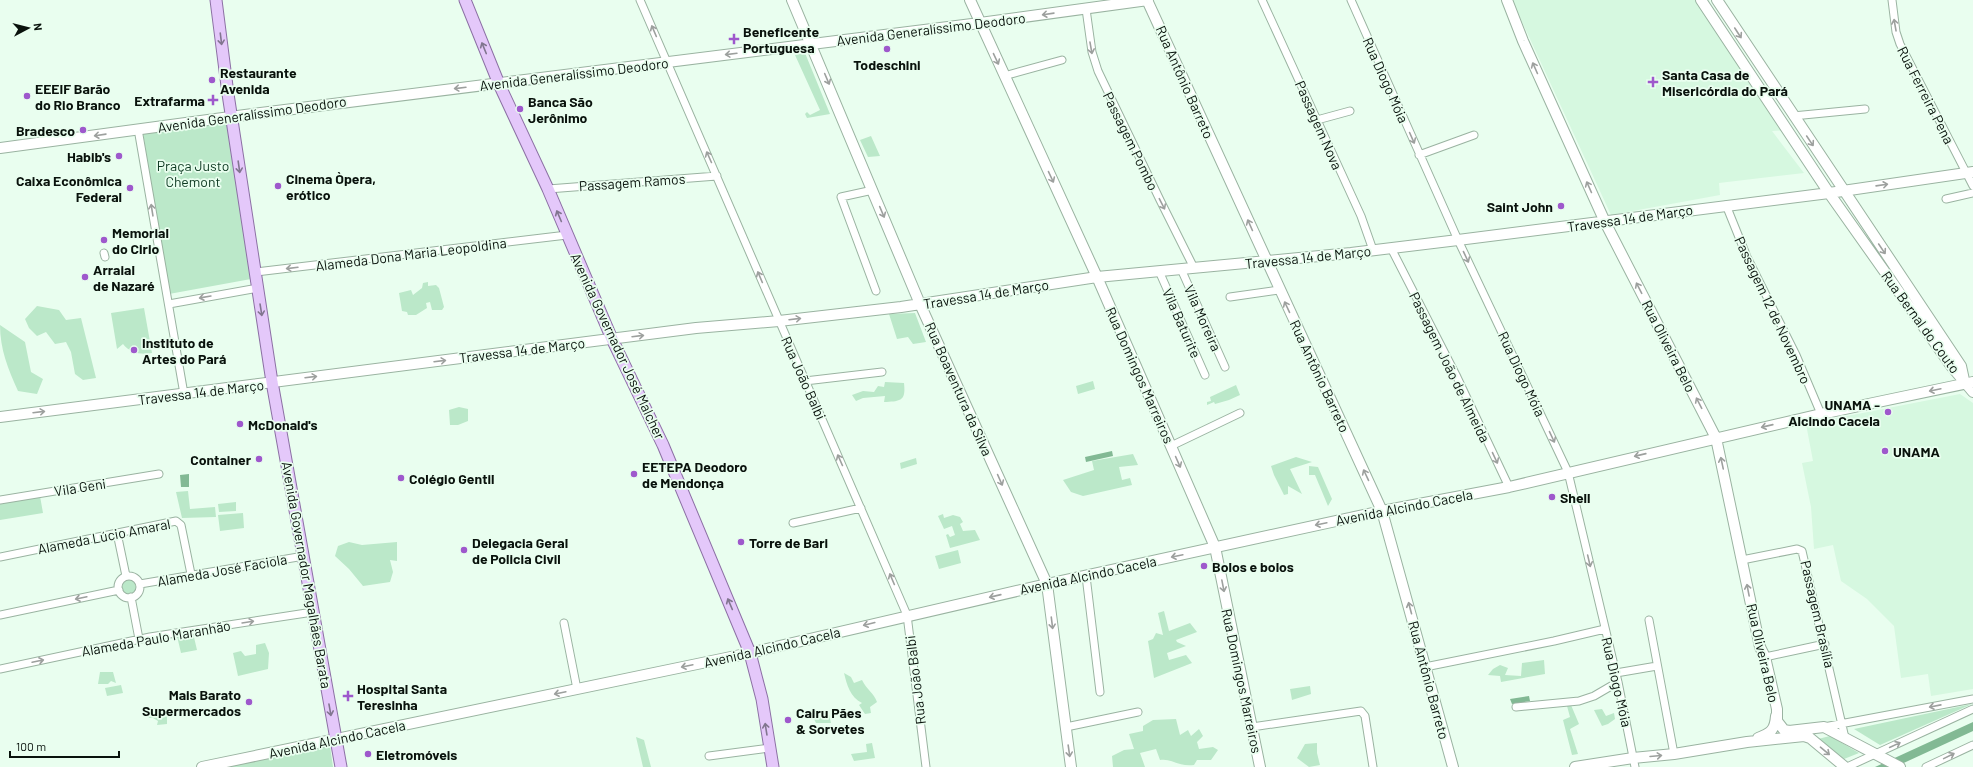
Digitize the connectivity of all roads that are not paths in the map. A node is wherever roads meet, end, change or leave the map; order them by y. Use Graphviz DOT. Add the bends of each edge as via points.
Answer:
graph roads {
  1 [pos="216,0"];
  2 [pos="464,0"];
  3 [pos="640,0"];
  4 [pos="792,0"];
  5 [pos="970,0"];
  6 [pos="1147,0"];
  7 [pos="1262,0"];
  8 [pos="1351,0"];
  9 [pos="1506,0"];
  10 [pos="1701,0"];
  11 [pos="1717,0"];
  12 [pos="1892,0"];
  13 [pos="1086,9"];
  14 [pos="980,23"];
  15 [pos="811,43"];
  16 [pos="1062,60"];
  17 [pos="667,62"];
  18 [pos="1004,76"];
  19 [pos="499,84"];
  20 [pos="1865,109"];
  21 [pos="1350,111"];
  22 [pos="232,116"];
  23 [pos="1794,116"];
  24 [pos="1317,120"];
  25 [pos="138,129"];
  26 [pos="1474,135"];
  27 [pos="0,148"];
  28 [pos="1419,155"];
  29 [pos="1969,172"];
  30 [pos="717,176"];
  31 [pos="1973,186"];
  32 [pos="548,189"];
  33 [pos="873,190"];
  34 [pos="1843,191"];
  35 [pos="1829,193"];
  36 [pos="1973,193"];
  37 [pos="1946,199"];
  38 [pos="1726,205"];
  39 [pos="1605,222"];
  40 [pos="567,235"];
  41 [pos="1458,240"];
  42 [pos="1391,248"];
  43 [pos="1373,250"];
  44 [pos="1266,261"];
  45 [pos="1194,268"];
  46 [pos="1181,269"];
  47 [pos="1159,271"];
  48 [pos="256,272"];
  49 [pos="1097,277"];
  50 [pos="258,288"];
  51 [pos="1280,290"];
  52 [pos="876,291"];
  53 [pos="1230,297"];
  54 [pos="169,304"];
  55 [pos="920,304"];
  56 [pos="779,321"];
  57 [pos="612,339"];
  58 [pos="1225,367"];
  59 [pos="882,372"];
  60 [pos="1205,375"];
  61 [pos="805,381"];
  62 [pos="272,382"];
  63 [pos="1969,383"];
  64 [pos="1973,392"];
  65 [pos="184,394"];
  66 [pos="1240,413"];
  67 [pos="1821,414"];
  68 [pos="0,417"];
  69 [pos="1716,438"];
  70 [pos="1171,446"];
  71 [pos="1568,472"];
  72 [pos="159,474"];
  73 [pos="1509,487"];
  74 [pos="0,500"];
  75 [pos="861,508"];
  76 [pos="1382,511"];
  77 [pos="793,524"];
  78 [pos="117,533"];
  79 [pos="1215,547"];
  80 [pos="304,556"];
  81 [pos="0,557"];
  82 [pos="1742,560"];
  83 [pos="191,574"];
  84 [pos="126,576"];
  85 [pos="1086,576"];
  86 [pos="140,584"];
  87 [pos="1047,584"];
  88 [pos="119,590"];
  89 [pos="132,597"];
  90 [pos="313,612"];
  91 [pos="0,615"];
  92 [pos="908,615"];
  93 [pos="1649,620"];
  94 [pos="564,623"];
  95 [pos="1605,629"];
  96 [pos="139,639"];
  97 [pos="1825,644"];
  98 [pos="750,653"];
  99 [pos="1765,657"];
  100 [pos="1657,666"];
  101 [pos="1425,667"];
  102 [pos="0,669"];
  103 [pos="1616,673"];
  104 [pos="1618,682"];
  105 [pos="577,689"];
  106 [pos="1100,692"];
  107 [pos="1973,699"];
  108 [pos="1516,707"];
  109 [pos="1777,709"];
  110 [pos="1973,709"];
  111 [pos="1138,712"];
  112 [pos="1842,724"];
  113 [pos="1066,727"];
  114 [pos="1252,727"];
  115 [pos="1824,727"];
  116 [pos="1845,738"];
  117 [pos="336,739"];
  118 [pos="1747,742"];
  119 [pos="1973,745"];
  120 [pos="769,748"];
  121 [pos="1674,754"];
  122 [pos="1876,754"];
  123 [pos="709,756"];
  124 [pos="1634,762"];
  125 [pos="202,767"];
  126 [pos="341,767"];
  127 [pos="772,767"];
  128 [pos="926,767"];
  129 [pos="1071,767"];
  130 [pos="1260,767"];
  131 [pos="1373,767"];
  132 [pos="1453,767"];
  133 [pos="1575,767"];
  134 [pos="1846,767"];
  135 [pos="1900,767"];
  136 [pos="1926,767"];
  1 -- 22 [label="main road, Avenida Governador Magalhães Barata, one-way"];
  19 -- 2 [label="main road, Avenida Governador José Malcher, one-way"];
  17 -- 3 [label="street, Rua João Balbi, one-way"];
  4 -- 15 [label="street, Rua Boaventura da Silva"];
  5 -- 14 [label="street, Rua Domingos Marreiros"];
  6 -- 13 [label="street, Avenida Generalíssimo Deodoro"];
  44 -- 6 [label="street, Rua Antônio Barreto, one-way"];
  7 -- 24 [label="street, Passagem Nova"];
  8 -- 28 [label="street, Rua Diogo Móia, one-way"];
  39 -- 9 [label="street, Rua Oliveira Belo, one-way"];
  10 -- 35 [label="street, Rua Bernal do Couto"];
  11 -- 23 [label="street, Rua Bernal do Couto, one-way"];
  29 -- 12 [label="street, Rua Ferreira Pena, one-way" via="1900,44"];
  13 -- 14 [label="street, Avenida Generalíssimo Deodoro, one-way"];
  13 -- 45 [label="street, Passagem Pombo, one-way" via="1092,52 1098,71"];
  14 -- 15 [label="street, Avenida Generalíssimo Deodoro"];
  14 -- 18 [label="street, Rua Domingos Marreiros, one-way"];
  15 -- 17 [label="street, Avenida Generalíssimo Deodoro, one-way"];
  15 -- 33 [label="street, Rua Boaventura da Silva, one-way"];
  16 -- 18 [label="street"];
  17 -- 19 [label="street, Avenida Generalíssimo Deodoro"];
  30 -- 17 [label="street, Rua João Balbi, one-way"];
  18 -- 49 [label="street, Rua Domingos Marreiros, one-way"];
  19 -- 22 [label="street, Avenida Generalíssimo Deodoro, one-way"];
  19 -- 32 [label="main road, Avenida Governador José Malcher"];
  20 -- 23 [label="street"];
  21 -- 24 [label="street"];
  22 -- 25 [label="street, Avenida Generalíssimo Deodoro"];
  22 -- 48 [label="main road, Avenida Governador Magalhães Barata, one-way"];
  23 -- 34 [label="street, Rua Bernal do Couto, one-way"];
  24 -- 43 [label="street, Passagem Nova" via="1361,216"];
  25 -- 27 [label="street, Avenida Generalíssimo Deodoro, one-way"];
  54 -- 25 [label="street, one-way"];
  26 -- 28 [label="street"];
  28 -- 41 [label="street, Rua Diogo Móia"];
  29 -- 31 [label="street, Rua Ferreira Pena"];
  34 -- 29 [label="street, Travessa 14 de Março, one-way"];
  30 -- 32 [label="street, Passagem Ramos"];
  56 -- 30 [label="street, Rua João Balbi, one-way"];
  40 -- 32 [label="main road, Avenida Governador José Malcher, one-way"];
  33 -- 52 [label="street" via="841,197"];
  33 -- 55 [label="street, Rua Boaventura da Silva, one-way"];
  34 -- 35 [label="street, Travessa 14 de Março"];
  34 -- 63 [label="street, Rua Bernal do Couto, one-way"];
  35 -- 38 [label="street, Travessa 14 de Março"];
  35 -- 63 [label="street, Rua Bernal do Couto"];
  36 -- 37 [label="street"];
  38 -- 39 [label="street, Travessa 14 de Março"];
  38 -- 67 [label="street, Passagem 12 de Novembro" via="1747,257 1796,355"];
  39 -- 41 [label="street, Travessa 14 de Março"];
  69 -- 39 [label="street, Rua Oliveira Belo, one-way"];
  40 -- 48 [label="street, Alameda Dona Maria Leopoldina, one-way"];
  40 -- 57 [label="main road, Avenida Governador José Malcher"];
  41 -- 42 [label="street, Travessa 14 de Março"];
  41 -- 71 [label="street, Rua Diogo Móia, one-way"];
  42 -- 43 [label="street, Travessa 14 de Março"];
  42 -- 73 [label="street, Passagem João de Almeida, one-way" via="1456,375"];
  43 -- 44 [label="street, Travessa 14 de Março"];
  44 -- 45 [label="street, Travessa 14 de Março"];
  44 -- 51 [label="street, Rua Antônio Barreto"];
  45 -- 46 [label="street, Travessa 14 de Março"];
  46 -- 47 [label="street, Travessa 14 de Março"];
  46 -- 58 [label="street, Vila Moreira"];
  47 -- 49 [label="street, Travessa 14 de Março"];
  47 -- 60 [label="street, Vila Baturite"];
  48 -- 50 [label="main road, Avenida Governador Magalhães Barata"];
  49 -- 55 [label="street, Travessa 14 de Março"];
  49 -- 70 [label="street, Rua Domingos Marreiros"];
  50 -- 54 [label="street, one-way"];
  50 -- 62 [label="main road, Avenida Governador Magalhães Barata, one-way"];
  51 -- 53 [label="street"];
  76 -- 51 [label="street, Rua Antônio Barreto, one-way"];
  54 -- 65 [label="street"];
  56 -- 55 [label="street, Travessa 14 de Março, one-way"];
  55 -- 87 [label="street, Rua Boaventura da Silva, one-way"];
  57 -- 56 [label="street, Travessa 14 de Março, one-way"];
  56 -- 61 [label="street, Rua João Balbi"];
  62 -- 57 [label="street, Travessa 14 de Março, one-way"];
  98 -- 57 [label="main road, Avenida Governador José Malcher, one-way" via="663,445"];
  59 -- 61 [label="street"];
  75 -- 61 [label="street, Rua João Balbi, one-way"];
  62 -- 65 [label="street, Travessa 14 de Março"];
  62 -- 80 [label="main road, Avenida Governador Magalhães Barata"];
  63 -- 64 [label="street"];
  63 -- 67 [label="street, Avenida Alcindo Cacela, one-way"];
  68 -- 65 [label="street, Travessa 14 de Março, one-way"];
  66 -- 70 [label="street"];
  67 -- 69 [label="street, Avenida Alcindo Cacela, one-way"];
  69 -- 71 [label="street, Avenida Alcindo Cacela, one-way"];
  82 -- 69 [label="street, Rua Oliveira Belo, one-way"];
  70 -- 79 [label="street, Rua Domingos Marreiros, one-way"];
  71 -- 73 [label="street, Avenida Alcindo Cacela"];
  71 -- 95 [label="street, Rua Diogo Móia, one-way"];
  72 -- 74 [label="street, Vila Geni"];
  73 -- 76 [label="street, Avenida Alcindo Cacela"];
  75 -- 77 [label="street"];
  92 -- 75 [label="street, Rua João Balbi, one-way"];
  76 -- 79 [label="street, Avenida Alcindo Cacela, one-way"];
  101 -- 76 [label="street, Rua Antônio Barreto, one-way"];
  78 -- 81 [label="street, Alameda Lúcio Amaral"];
  78 -- 83 [label="street, Alameda Lúcio Amaral" via="178,522 183,530"];
  78 -- 84 [label="street"];
  79 -- 85 [label="street, Avenida Alcindo Cacela, one-way"];
  79 -- 114 [label="street, Rua Domingos Marreiros, one-way"];
  80 -- 83 [label="street, Alameda José Faciola"];
  80 -- 90 [label="main road, Avenida Governador Magalhães Barata"];
  82 -- 97 [label="street, Passagem Brasília" via="1802,551"];
  99 -- 82 [label="street, Rua Oliveira Belo, one-way" via="1760,647"];
  83 -- 86 [label="street, Alameda José Faciola"];
  84 -- 86 [label="street" via="132,576"];
  84 -- 88 [label="street" via="121,579"];
  85 -- 87 [label="street, Avenida Alcindo Cacela"];
  85 -- 106 [label="street"];
  86 -- 89 [label="street" via="139,590"];
  87 -- 92 [label="street, Avenida Alcindo Cacela, one-way"];
  87 -- 113 [label="street, Rua Boaventura da Silva, one-way"];
  88 -- 89 [label="street" via="126,597"];
  88 -- 91 [label="street, one-way"];
  89 -- 96 [label="street"];
  96 -- 90 [label="street, Alameda Paulo Maranhão, one-way"];
  90 -- 117 [label="main road, Avenida Governador Magalhães Barata, one-way"];
  92 -- 98 [label="street, Avenida Alcindo Cacela, one-way"];
  92 -- 128 [label="street, Rua João Balbi"];
  93 -- 100 [label="street"];
  94 -- 105 [label="street"];
  95 -- 101 [label="street"];
  95 -- 103 [label="street, Rua Diogo Móia"];
  102 -- 96 [label="street, Alameda Paulo Maranhão, one-way"];
  97 -- 99 [label="street"];
  97 -- 112 [label="street, Passagem Brasília"];
  98 -- 105 [label="street, Avenida Alcindo Cacela, one-way"];
  120 -- 98 [label="main road, Avenida Governador José Malcher, one-way" via="762,699"];
  99 -- 109 [label="street, Rua Oliveira Belo"];
  100 -- 103 [label="street"];
  100 -- 121 [label="street"];
  101 -- 132 [label="street, Rua Antônio Barreto"];
  103 -- 104 [label="street, Rua Diogo Móia"];
  104 -- 108 [label="street" via="1594,696 1579,701"];
  104 -- 124 [label="street, Rua Diogo Móia"];
  105 -- 117 [label="street, Avenida Alcindo Cacela, one-way"];
  107 -- 112 [label="street, one-way"];
  109 -- 115 [label="street, Rua Oliveira Belo" via="1777,721 1784,730"];
  109 -- 118 [label="street, Rua Oliveira Belo" via="1775,725 1771,732"];
  122 -- 110 [label="street, one-way"];
  111 -- 113 [label="street"];
  112 -- 115 [label="street"];
  112 -- 116 [label="street, Passagem Brasília"];
  113 -- 129 [label="street, Rua Boaventura da Silva, one-way"];
  114 -- 130 [label="street, Rua Domingos Marreiros"];
  114 -- 131 [label="street" via="1361,711 1365,716"];
  115 -- 116 [label="street"];
  116 -- 122 [label="street"];
  117 -- 125 [label="street, Avenida Alcindo Cacela"];
  117 -- 126 [label="main road, Avenida Governador Magalhães Barata"];
  118 -- 121 [label="street"];
  118 -- 134 [label="street, one-way" via="1804,736"];
  136 -- 119 [label="street, one-way"];
  120 -- 123 [label="street"];
  120 -- 127 [label="main road, Avenida Governador José Malcher"];
  124 -- 121 [label="street, one-way"];
  122 -- 134 [label="street"];
  122 -- 135 [label="street"];
  124 -- 133 [label="street"];
}
